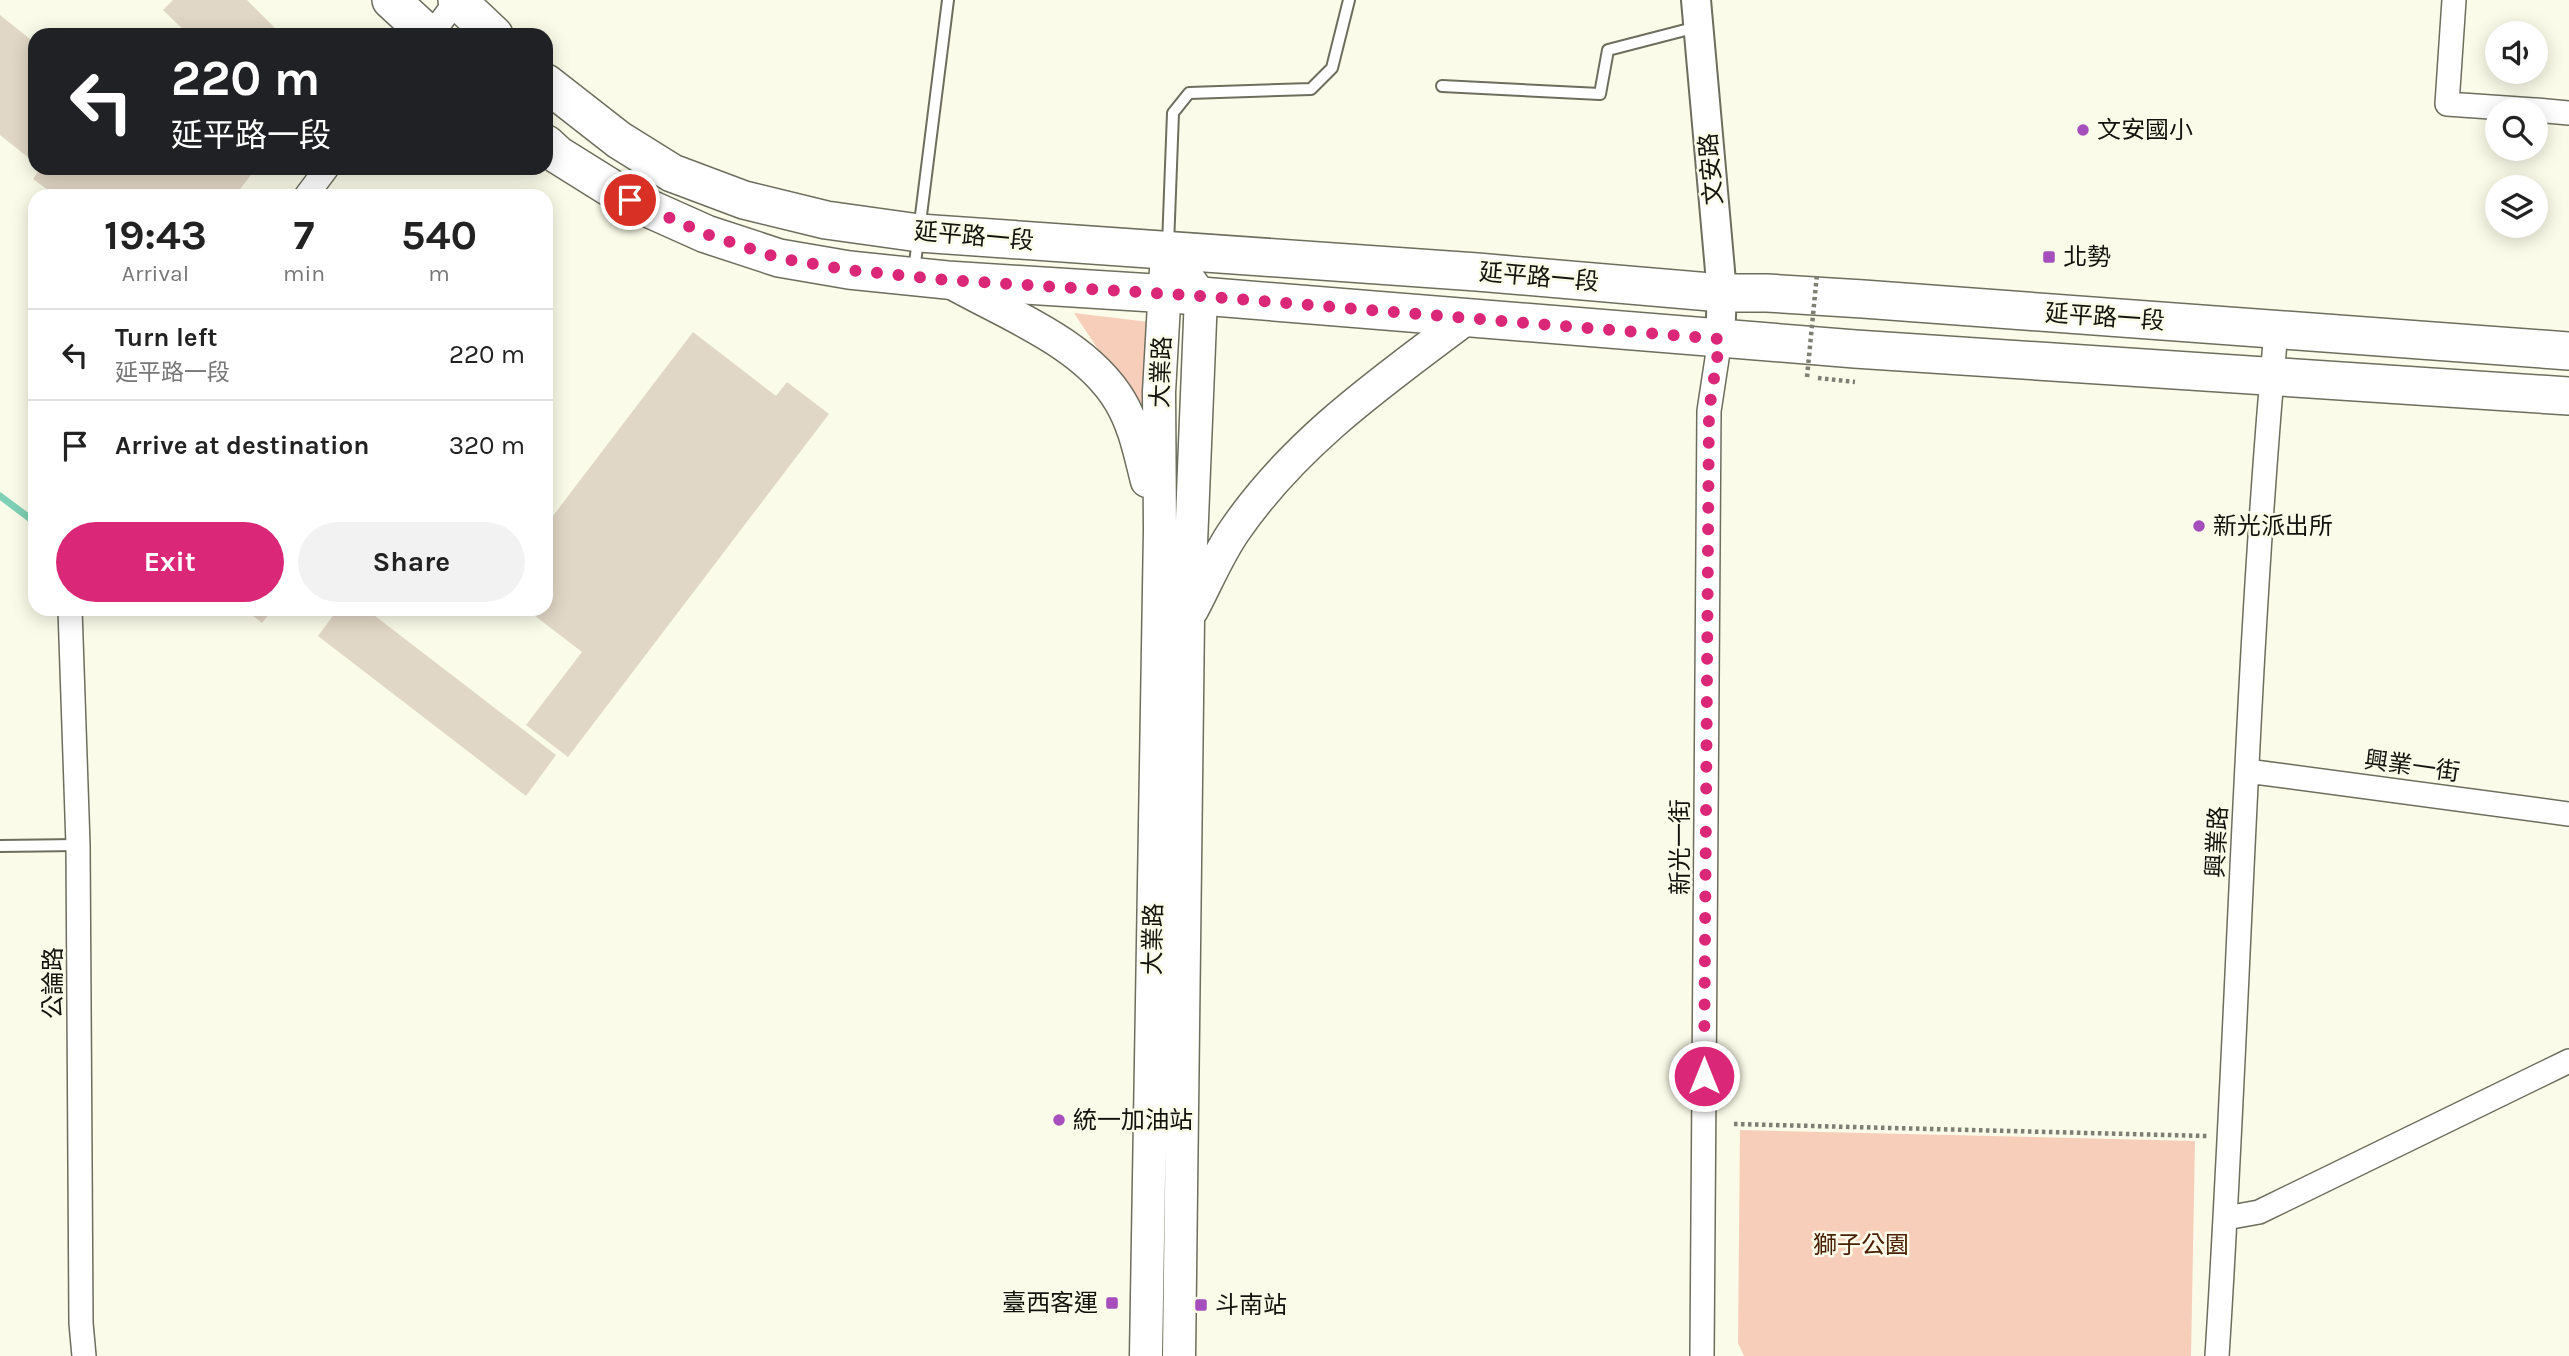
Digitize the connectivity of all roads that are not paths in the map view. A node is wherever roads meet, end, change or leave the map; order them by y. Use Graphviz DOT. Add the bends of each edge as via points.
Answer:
graph roads {
  1 [pos="391,0"];
  2 [pos="457,0"];
  3 [pos="948,0"];
  4 [pos="1349,0"];
  5 [pos="2454,0"];
  6 [pos="1698,13"];
  7 [pos="422,28"];
  8 [pos="435,28"];
  9 [pos="487,28"];
  10 [pos="1441,86"];
  11 [pos="553,88"];
  12 [pos="2485,107"];
  13 [pos="2548,111"];
  14 [pos="2569,113"];
  15 [pos="553,150"];
  16 [pos="691,180"];
  17 [pos="673,219"];
  18 [pos="919,233"];
  19 [pos="1168,251"];
  20 [pos="930,279"];
  21 [pos="1722,293"];
  22 [pos="1164,294"];
  23 [pos="1201,296"];
  24 [pos="1468,317"];
  25 [pos="2276,331"];
  26 [pos="1720,339"];
  27 [pos="2569,351"];
  28 [pos="2272,376"];
  29 [pos="2569,396"];
  30 [pos="1160,530"];
  31 [pos="70,616"];
  32 [pos="1188,618"];
  33 [pos="2247,771"];
  34 [pos="1171,791"];
  35 [pos="2569,814"];
  36 [pos="78,845"];
  37 [pos="0,846"];
  38 [pos="2569,1061"];
  39 [pos="1181,1162"];
  40 [pos="1149,1164"];
  41 [pos="2226,1218"];
  42 [pos="84,1356"];
  43 [pos="1146,1356"];
  44 [pos="1179,1356"];
  45 [pos="1702,1356"];
  46 [pos="2217,1356"];
  1 -- 7 [label="main road"];
  2 -- 8 [label="street"];
  2 -- 9 [label="main road"];
  3 -- 18 [label="lane"];
  4 -- 19 [label="lane" via="1332,68 1311,89 1189,93 1173,113"];
  5 -- 12 [label="street" via="2447,104"];
  6 -- 10 [label="lane" via="1608,50 1600,94"];
  6 -- 21 [label="street, 文安路"];
  11 -- 16 [label="main road, 延平路一段" via="619,140"];
  13 -- 14 [label="street"];
  15 -- 17 [label="main road, 延平路一段" via="630,200"];
  16 -- 17 [label="main road"];
  16 -- 18 [label="main road, 延平路一段" via="744,200 825,220"];
  17 -- 20 [label="main road, 延平路一段" via="779,258"];
  18 -- 19 [label="main road, 延平路一段"];
  18 -- 20 [label="lane"];
  19 -- 21 [label="main road, 延平路一段"];
  19 -- 22 [label="main road, 大業路"];
  19 -- 23 [label="main road"];
  20 -- 22 [label="main road, 延平路一段"];
  20 -- 30 [label="main road" via="1043,330 1092,366 1119,400 1135,434"];
  21 -- 25 [label="main road, 延平路一段" via="1863,299"];
  21 -- 26 [label="street, 文安路"];
  22 -- 23 [label="main road, 延平路一段"];
  22 -- 30 [label="main road, 大業路"];
  23 -- 24 [label="main road, 延平路一段"];
  23 -- 32 [label="main road, 大業路"];
  24 -- 26 [label="main road, 延平路一段"];
  24 -- 32 [label="main road" via="1354,402 1294,456 1235,530"];
  25 -- 27 [label="main road, 延平路一段"];
  25 -- 28 [label="street, 興業路"];
  26 -- 28 [label="main road, 延平路一段"];
  26 -- 45 [label="street, 新光一街" via="1709,411"];
  28 -- 29 [label="main road, 延平路一段"];
  28 -- 33 [label="street, 興業路"];
  30 -- 34 [label="main road, 大業路"];
  31 -- 36 [label="street, 公論路"];
  32 -- 34 [label="main road, 大業路"];
  33 -- 35 [label="street, 興業一街"];
  33 -- 41 [label="street, 興業路"];
  34 -- 39 [label="main road, 大業路"];
  34 -- 40 [label="main road, 大業路"];
  36 -- 37 [label="lane"];
  36 -- 42 [label="street, 公論路"];
  38 -- 41 [label="street" via="2259,1212"];
  39 -- 40 [label="main road"];
  39 -- 44 [label="main road, 大業路"];
  40 -- 43 [label="main road, 大業路"];
  41 -- 46 [label="street, 興業路"];
}
